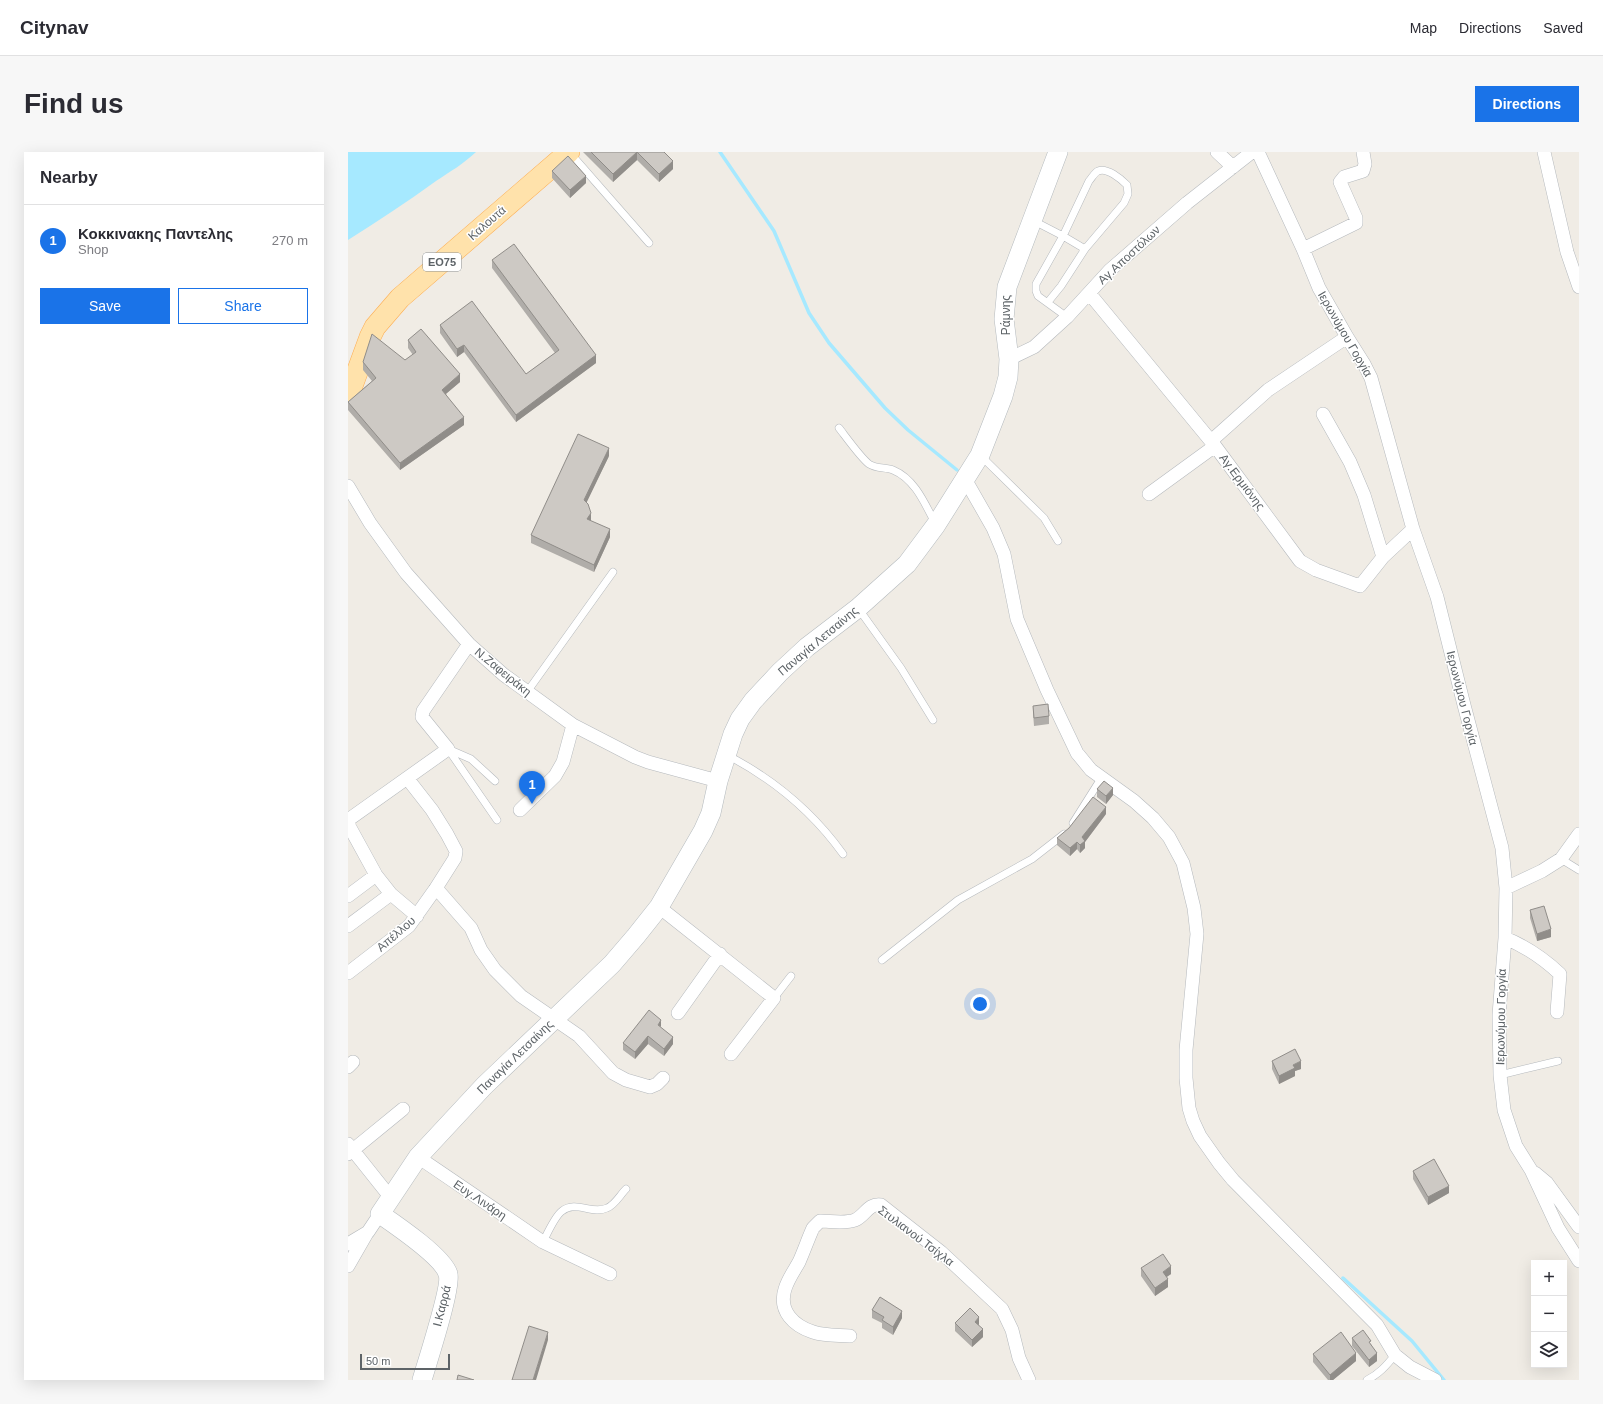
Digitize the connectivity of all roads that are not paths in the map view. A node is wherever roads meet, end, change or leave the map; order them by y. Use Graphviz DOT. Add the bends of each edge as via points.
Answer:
graph roads {
  1 [pos="569,152"];
  2 [pos="1058,152"];
  3 [pos="1217,152"];
  4 [pos="1252,152"];
  5 [pos="1258,152"];
  6 [pos="1363,152"];
  7 [pos="1544,152"];
  8 [pos="1233,166"];
  9 [pos="1032,220"];
  10 [pos="1063,236"];
  11 [pos="649,243"];
  12 [pos="1303,248"];
  13 [pos="1085,249"];
  14 [pos="1579,287"];
  15 [pos="1089,293"];
  16 [pos="1048,302"];
  17 [pos="1067,317"];
  18 [pos="1347,337"];
  19 [pos="1008,360"];
  20 [pos="348,397"];
  21 [pos="1323,414"];
  22 [pos="839,428"];
  23 [pos="1213,444"];
  24 [pos="980,454"];
  25 [pos="965,479"];
  26 [pos="348,486"];
  27 [pos="1149,494"];
  28 [pos="936,525"];
  29 [pos="1413,528"];
  30 [pos="1058,541"];
  31 [pos="1383,557"];
  32 [pos="612,572"];
  33 [pos="858,608"];
  34 [pos="469,644"];
  35 [pos="527,692"];
  36 [pos="933,720"];
  37 [pos="573,725"];
  38 [pos="448,749"];
  39 [pos="725,754"];
  40 [pos="407,778"];
  41 [pos="1102,778"];
  42 [pos="494,781"];
  43 [pos="718,781"];
  44 [pos="520,810"];
  45 [pos="348,820"];
  46 [pos="497,820"];
  47 [pos="348,824"];
  48 [pos="1579,834"];
  49 [pos="843,854"];
  50 [pos="1561,859"];
  51 [pos="1579,870"];
  52 [pos="376,875"];
  53 [pos="436,888"];
  54 [pos="1506,888"];
  55 [pos="391,894"];
  56 [pos="348,896"];
  57 [pos="659,906"];
  58 [pos="417,916"];
  59 [pos="348,926"];
  60 [pos="1505,938"];
  61 [pos="720,954"];
  62 [pos="882,960"];
  63 [pos="348,973"];
  64 [pos="791,976"];
  65 [pos="774,998"];
  66 [pos="1557,1012"];
  67 [pos="678,1013"];
  68 [pos="555,1019"];
  69 [pos="731,1054"];
  70 [pos="1558,1061"];
  71 [pos="1500,1075"];
  72 [pos="663,1078"];
  73 [pos="403,1109"];
  74 [pos="350,1150"];
  75 [pos="418,1157"];
  76 [pos="1531,1170"];
  77 [pos="626,1189"];
  78 [pos="386,1206"];
  79 [pos="1579,1227"];
  80 [pos="368,1232"];
  81 [pos="543,1242"];
  82 [pos="348,1244"];
  83 [pos="1579,1261"];
  84 [pos="348,1266"];
  85 [pos="610,1274"];
  86 [pos="850,1336"];
  87 [pos="1395,1355"];
  88 [pos="422,1380"];
  89 [pos="1029,1380"];
  90 [pos="1367,1380"];
  91 [pos="1435,1380"];
  1 -- 11 [label="lane"];
  1 -- 20 [label="main road, Καλουτά / ΕΟ75" via="400,298 375,327"];
  2 -- 9 [label="main road, Ράμνης"];
  3 -- 8 [label="street"];
  4 -- 8 [label="street, Αγ.Αποστόλων"];
  5 -- 12 [label="street, Ιερωνύμου Γοργία"];
  6 -- 12 [label="street" via="1363,171 1344,177 1340,182 1356,223"];
  7 -- 14 [label="street"];
  8 -- 15 [label="street, Αγ.Αποστόλων" via="1145,239"];
  9 -- 10 [label="lane"];
  9 -- 19 [label="main road, Ράμνης" via="1011,272 1005,298 1004,319"];
  10 -- 13 [label="lane"];
  10 -- 13 [label="lane" via="1094,173 1099,170 1105,171 1121,179 1127,185 1128,194 1124,203"];
  10 -- 16 [label="lane" via="1036,284 1038,296"];
  12 -- 18 [label="street, Ιερωνύμου Γοργία" via="1319,288"];
  13 -- 16 [label="lane"];
  15 -- 17 [label="street, Αγ.Αποστόλων"];
  15 -- 23 [label="street, Αγ.Ερμιόνης"];
  16 -- 17 [label="lane"];
  17 -- 19 [label="street, Αγ.Αποστόλων" via="1034,347"];
  18 -- 23 [label="street" via="1268,390"];
  18 -- 29 [label="street, Ιερωνύμου Γοργία" via="1371,378"];
  19 -- 24 [label="main road, Ράμνης" via="1004,396"];
  21 -- 31 [label="street" via="1350,462 1364,495"];
  22 -- 28 [label="lane" via="869,464 892,470 911,484"];
  23 -- 27 [label="street"];
  23 -- 31 [label="street, Αγ.Ερμιόνης" via="1300,560 1316,570 1360,586"];
  24 -- 25 [label="main road, Ράμνης"];
  24 -- 30 [label="lane" via="1044,518"];
  25 -- 28 [label="main road, Παναγία Λετσαίνης"];
  25 -- 41 [label="street" via="993,528 1004,554 1017,619 1047,690 1077,753 1086,765"];
  26 -- 34 [label="street, Ν.Ζαφειράκη" via="386,547"];
  28 -- 33 [label="main road, Παναγία Λετσαίνης" via="907,564"];
  29 -- 31 [label="street, Αγ.Ερμιόνης"];
  29 -- 54 [label="street, Ιερωνύμου Γοργία" via="1437,598 1502,848"];
  32 -- 35 [label="lane"];
  33 -- 36 [label="lane" via="901,668"];
  33 -- 39 [label="main road, Παναγία Λετσαίνης" via="807,647 765,688 740,719"];
  34 -- 35 [label="street, Ν.Ζαφειράκη"];
  34 -- 38 [label="street" via="422,717"];
  35 -- 37 [label="street, Ν.Ζαφειράκη"];
  37 -- 43 [label="street, Ν.Ζαφειράκη" via="648,762"];
  37 -- 44 [label="street" via="563,762 555,776"];
  38 -- 40 [label="street"];
  38 -- 42 [label="lane" via="471,759"];
  38 -- 46 [label="lane"];
  39 -- 43 [label="main road, Παναγία Λετσαίνης"];
  39 -- 49 [label="lane" via="783,790 814,818"];
  40 -- 45 [label="street"];
  40 -- 53 [label="street, Απέλλου" via="432,810 456,851 452,865"];
  41 -- 62 [label="lane" via="1064,834 1032,859 958,900"];
  41 -- 87 [label="street" via="1134,801 1165,831 1183,863 1189,882 1196,934 1185,1065 1189,1108 1200,1136 1233,1180 1377,1325"];
  43 -- 57 [label="main road, Παναγία Λετσαίνης" via="711,813 703,831"];
  47 -- 52 [label="street"];
  48 -- 50 [label="street"];
  50 -- 51 [label="lane"];
  50 -- 54 [label="street"];
  52 -- 55 [label="street"];
  52 -- 56 [label="street"];
  53 -- 58 [label="street, Απέλλου"];
  53 -- 68 [label="street" via="471,928 481,950 495,970 521,996"];
  54 -- 60 [label="street, Ιερωνύμου Γοργία"];
  55 -- 58 [label="street"];
  55 -- 59 [label="street"];
  57 -- 61 [label="street"];
  57 -- 68 [label="main road, Παναγία Λετσαίνης" via="612,964"];
  58 -- 63 [label="street, Απέλλου" via="409,926"];
  60 -- 66 [label="street" via="1532,950 1560,974"];
  60 -- 71 [label="street, Ιερωνύμου Γοργία" via="1499,1015"];
  61 -- 65 [label="street"];
  61 -- 67 [label="street"];
  64 -- 65 [label="lane"];
  65 -- 69 [label="street"];
  68 -- 72 [label="street" via="579,1036 613,1073 650,1087"];
  68 -- 75 [label="main road, Παναγία Λετσαίνης" via="484,1086"];
  70 -- 71 [label="lane"];
  71 -- 76 [label="street, Ιερωνύμου Γοργία" via="1504,1110 1516,1146"];
  73 -- 74 [label="street"];
  74 -- 78 [label="street"];
  75 -- 78 [label="main road, Παναγία Λετσαίνης"];
  75 -- 81 [label="street, Ευγ.Λινάρη"];
  76 -- 79 [label="street" via="1547,1182"];
  76 -- 83 [label="street, Ιερωνύμου Γοργία" via="1558,1228"];
  77 -- 81 [label="lane" via="606,1209 573,1206 562,1210"];
  78 -- 80 [label="street"];
  78 -- 88 [label="main road, Ι.Καρρά" via="436,1257 449,1275 447,1291"];
  80 -- 82 [label="street"];
  80 -- 84 [label="street"];
  81 -- 85 [label="street, Ευγ.Λινάρη"];
  86 -- 89 [label="street, Στυλιανού Τσίχλα" via="813,1332 801,1326 785,1311 784,1291 816,1224 820,1221 850,1222 856,1220 871,1206 881,1205 941,1252 1002,1309"];
  87 -- 90 [label="lane" via="1375,1376"];
  87 -- 91 [label="street" via="1410,1367"];
}
